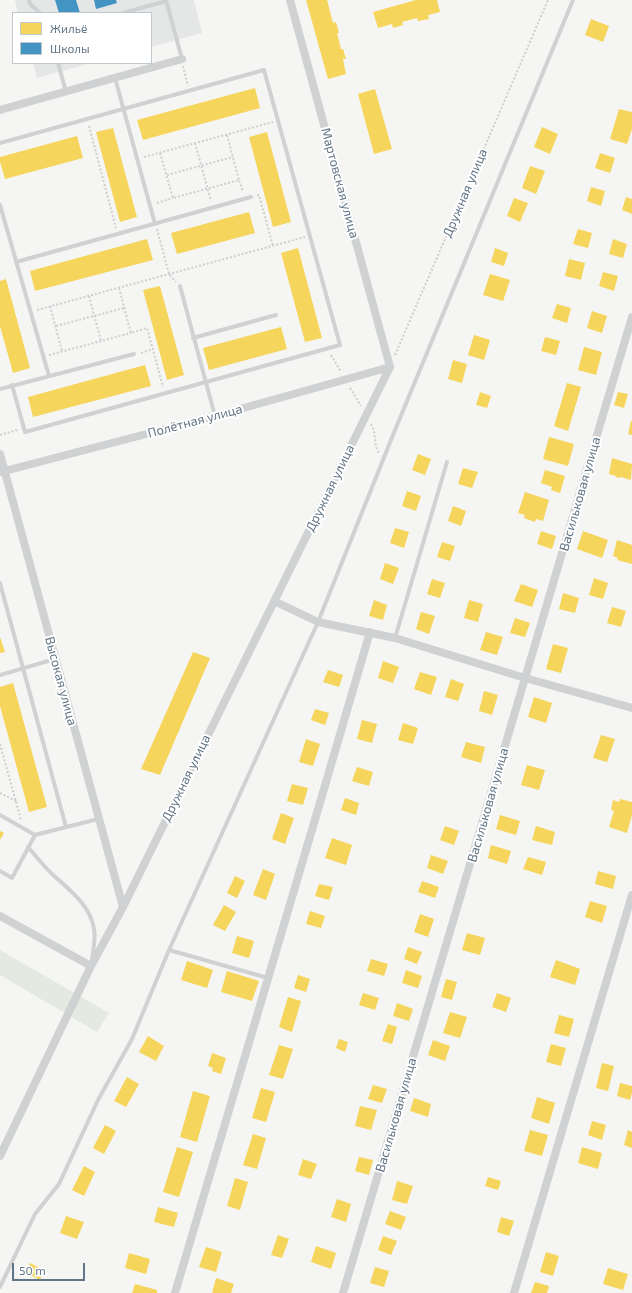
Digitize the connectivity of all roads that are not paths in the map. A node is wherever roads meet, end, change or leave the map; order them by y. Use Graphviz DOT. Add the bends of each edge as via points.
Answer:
graph roads {
  1 [pos="29,0"];
  2 [pos="166,0"];
  3 [pos="290,0"];
  4 [pos="573,0"];
  5 [pos="39,12"];
  6 [pos="126,12"];
  7 [pos="182,59"];
  8 [pos="58,64"];
  9 [pos="115,78"];
  10 [pos="66,92"];
  11 [pos="123,109"];
  12 [pos="0,110"];
  13 [pos="0,143"];
  14 [pos="251,197"];
  15 [pos="0,205"];
  16 [pos="155,224"];
  17 [pos="16,262"];
  18 [pos="180,286"];
  19 [pos="276,315"];
  20 [pos="632,317"];
  21 [pos="194,338"];
  22 [pos="134,354"];
  23 [pos="390,367"];
  24 [pos="49,376"];
  25 [pos="206,382"];
  26 [pos="12,385"];
  27 [pos="0,388"];
  28 [pos="215,416"];
  29 [pos="0,454"];
  30 [pos="447,462"];
  31 [pos="2,472"];
  32 [pos="0,583"];
  33 [pos="274,601"];
  34 [pos="318,622"];
  35 [pos="370,632"];
  36 [pos="395,638"];
  37 [pos="55,659"];
  38 [pos="23,668"];
  39 [pos="0,675"];
  40 [pos="525,678"];
  41 [pos="632,708"];
  42 [pos="0,815"];
  43 [pos="98,819"];
  44 [pos="66,827"];
  45 [pos="34,835"];
  46 [pos="28,847"];
  47 [pos="0,872"];
  48 [pos="632,895"];
  49 [pos="122,907"];
  50 [pos="0,916"];
  51 [pos="169,950"];
  52 [pos="91,966"];
  53 [pos="268,978"];
  54 [pos="0,1156"];
  55 [pos="0,1287"];
  56 [pos="175,1293"];
  57 [pos="343,1293"];
  58 [pos="514,1293"];
  1 -- 5 [label="lane"];
  2 -- 6 [label="lane"];
  2 -- 7 [label="lane"];
  3 -- 23 [label="street, Мартовская улица"];
  4 -- 34 [label="lane"];
  7 -- 9 [label="street"];
  8 -- 10 [label="lane"];
  9 -- 10 [label="street"];
  9 -- 11 [label="lane"];
  10 -- 12 [label="street"];
  11 -- 13 [label="lane"];
  11 -- 16 [label="lane"];
  11 -- 25 [label="lane" via="264,70 340,345"];
  14 -- 16 [label="lane"];
  15 -- 17 [label="lane"];
  16 -- 17 [label="lane"];
  17 -- 24 [label="lane"];
  18 -- 21 [label="lane"];
  19 -- 21 [label="lane"];
  20 -- 40 [label="street, Васильковая улица"];
  21 -- 25 [label="lane"];
  22 -- 24 [label="lane"];
  23 -- 28 [label="street, Полётная улица"];
  23 -- 33 [label="street, Дружная улица"];
  24 -- 26 [label="lane"];
  25 -- 26 [label="lane" via="25,432"];
  25 -- 28 [label="lane"];
  26 -- 27 [label="lane"];
  28 -- 31 [label="street, Полётная улица"];
  29 -- 31 [label="street, Высокая улица"];
  30 -- 36 [label="lane"];
  31 -- 37 [label="street, Высокая улица"];
  32 -- 38 [label="lane"];
  33 -- 34 [label="street"];
  33 -- 49 [label="street, Дружная улица"];
  34 -- 35 [label="street"];
  34 -- 51 [label="lane"];
  35 -- 36 [label="street"];
  35 -- 53 [label="street"];
  36 -- 40 [label="street"];
  37 -- 38 [label="lane"];
  37 -- 43 [label="street, Высокая улица"];
  38 -- 39 [label="lane"];
  38 -- 44 [label="lane"];
  40 -- 41 [label="street"];
  40 -- 57 [label="street, Васильковая улица"];
  42 -- 45 [label="lane"];
  43 -- 44 [label="lane"];
  43 -- 49 [label="street, Высокая улица"];
  44 -- 45 [label="lane"];
  45 -- 46 [label="lane"];
  46 -- 47 [label="lane" via="12,878"];
  46 -- 52 [label="lane" via="50,872 73,892 92,919 94,943"];
  48 -- 58 [label="street"];
  49 -- 52 [label="street, Дружная улица"];
  50 -- 52 [label="street"];
  51 -- 53 [label="lane"];
  51 -- 55 [label="lane" via="132,1039 98,1100 59,1184 35,1214"];
  52 -- 54 [label="street, Дружная улица"];
  53 -- 56 [label="street"];
}
